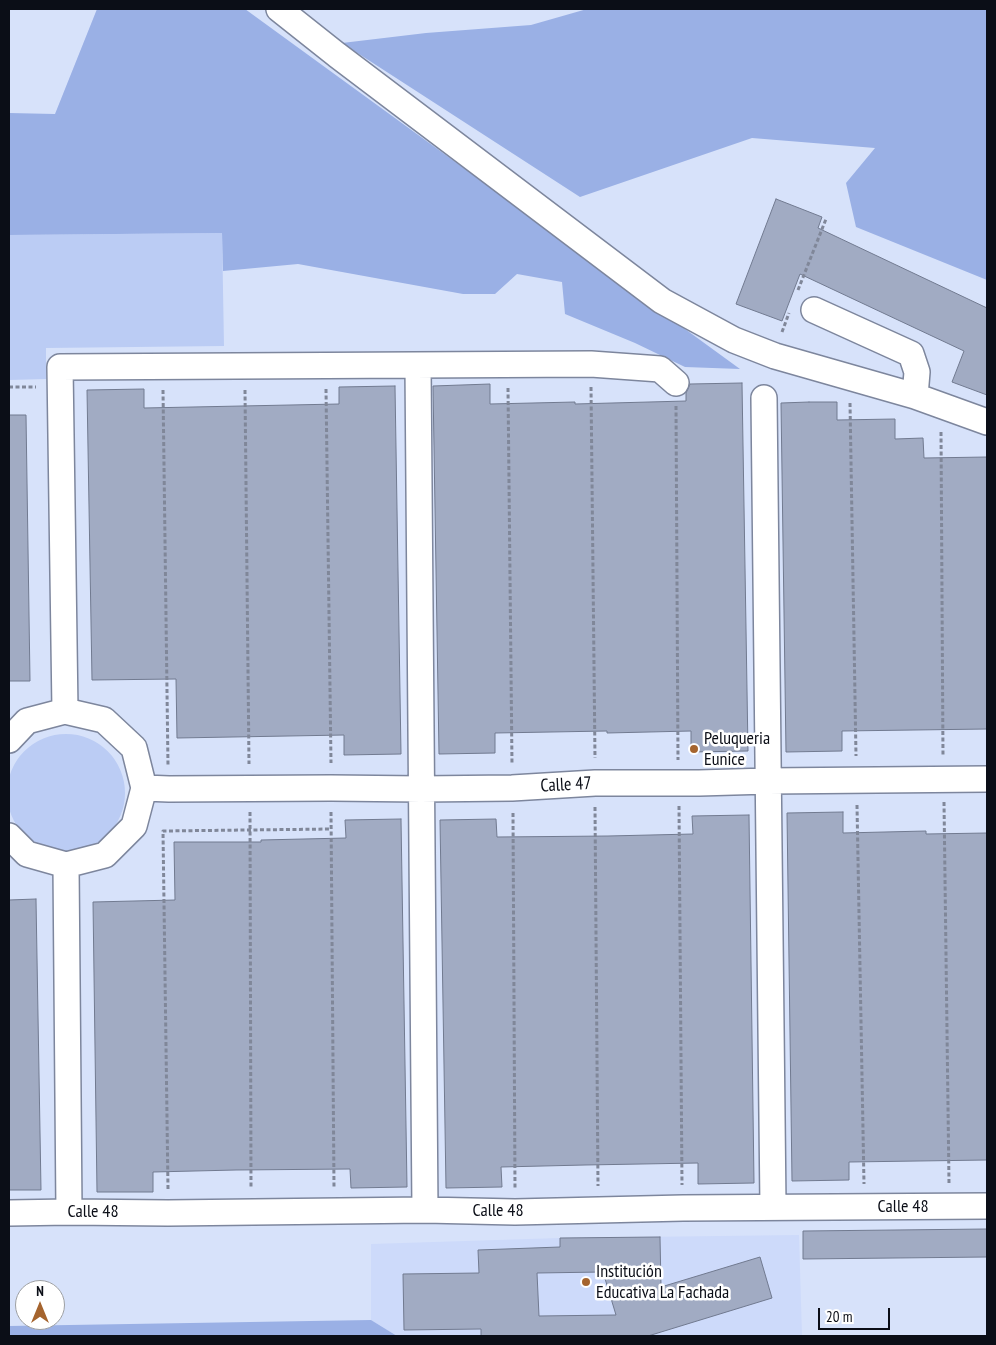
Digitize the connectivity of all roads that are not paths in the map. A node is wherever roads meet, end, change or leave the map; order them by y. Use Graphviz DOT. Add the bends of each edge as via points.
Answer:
graph roads {
  1 [pos="279,9"];
  2 [pos="814,310"];
  3 [pos="418,366"];
  4 [pos="676,384"];
  5 [pos="915,396"];
  6 [pos="764,398"];
  7 [pos="987,422"];
  8 [pos="65,710"];
  9 [pos="9,740"];
  10 [pos="987,779"];
  11 [pos="768,781"];
  12 [pos="144,788"];
  13 [pos="421,789"];
  14 [pos="9,836"];
  15 [pos="66,865"];
  16 [pos="987,1206"];
  17 [pos="773,1207"];
  18 [pos="425,1210"];
  19 [pos="69,1212"];
  20 [pos="9,1213"];
  1 -- 5 [label="street" via="662,301 734,340 775,356"];
  2 -- 5 [label="street" via="911,354 917,372"];
  3 -- 4 [label="street" via="591,364 660,368"];
  3 -- 8 [label="street" via="60,367"];
  3 -- 13 [label="street"];
  5 -- 7 [label="street"];
  6 -- 11 [label="street"];
  8 -- 9 [label="street" via="27,721"];
  8 -- 12 [label="street" via="104,720 134,748"];
  10 -- 11 [label="street, Calle 47"];
  11 -- 13 [label="street, Calle 47"];
  11 -- 17 [label="street"];
  12 -- 13 [label="street, Calle 47"];
  12 -- 15 [label="street" via="134,826 105,855"];
  13 -- 18 [label="street"];
  14 -- 15 [label="street" via="27,854"];
  15 -- 19 [label="street"];
  16 -- 17 [label="street, Calle 48"];
  17 -- 18 [label="street, Calle 48" via="515,1212"];
  18 -- 19 [label="street, Calle 48"];
  19 -- 20 [label="street, Calle 48"];
}
